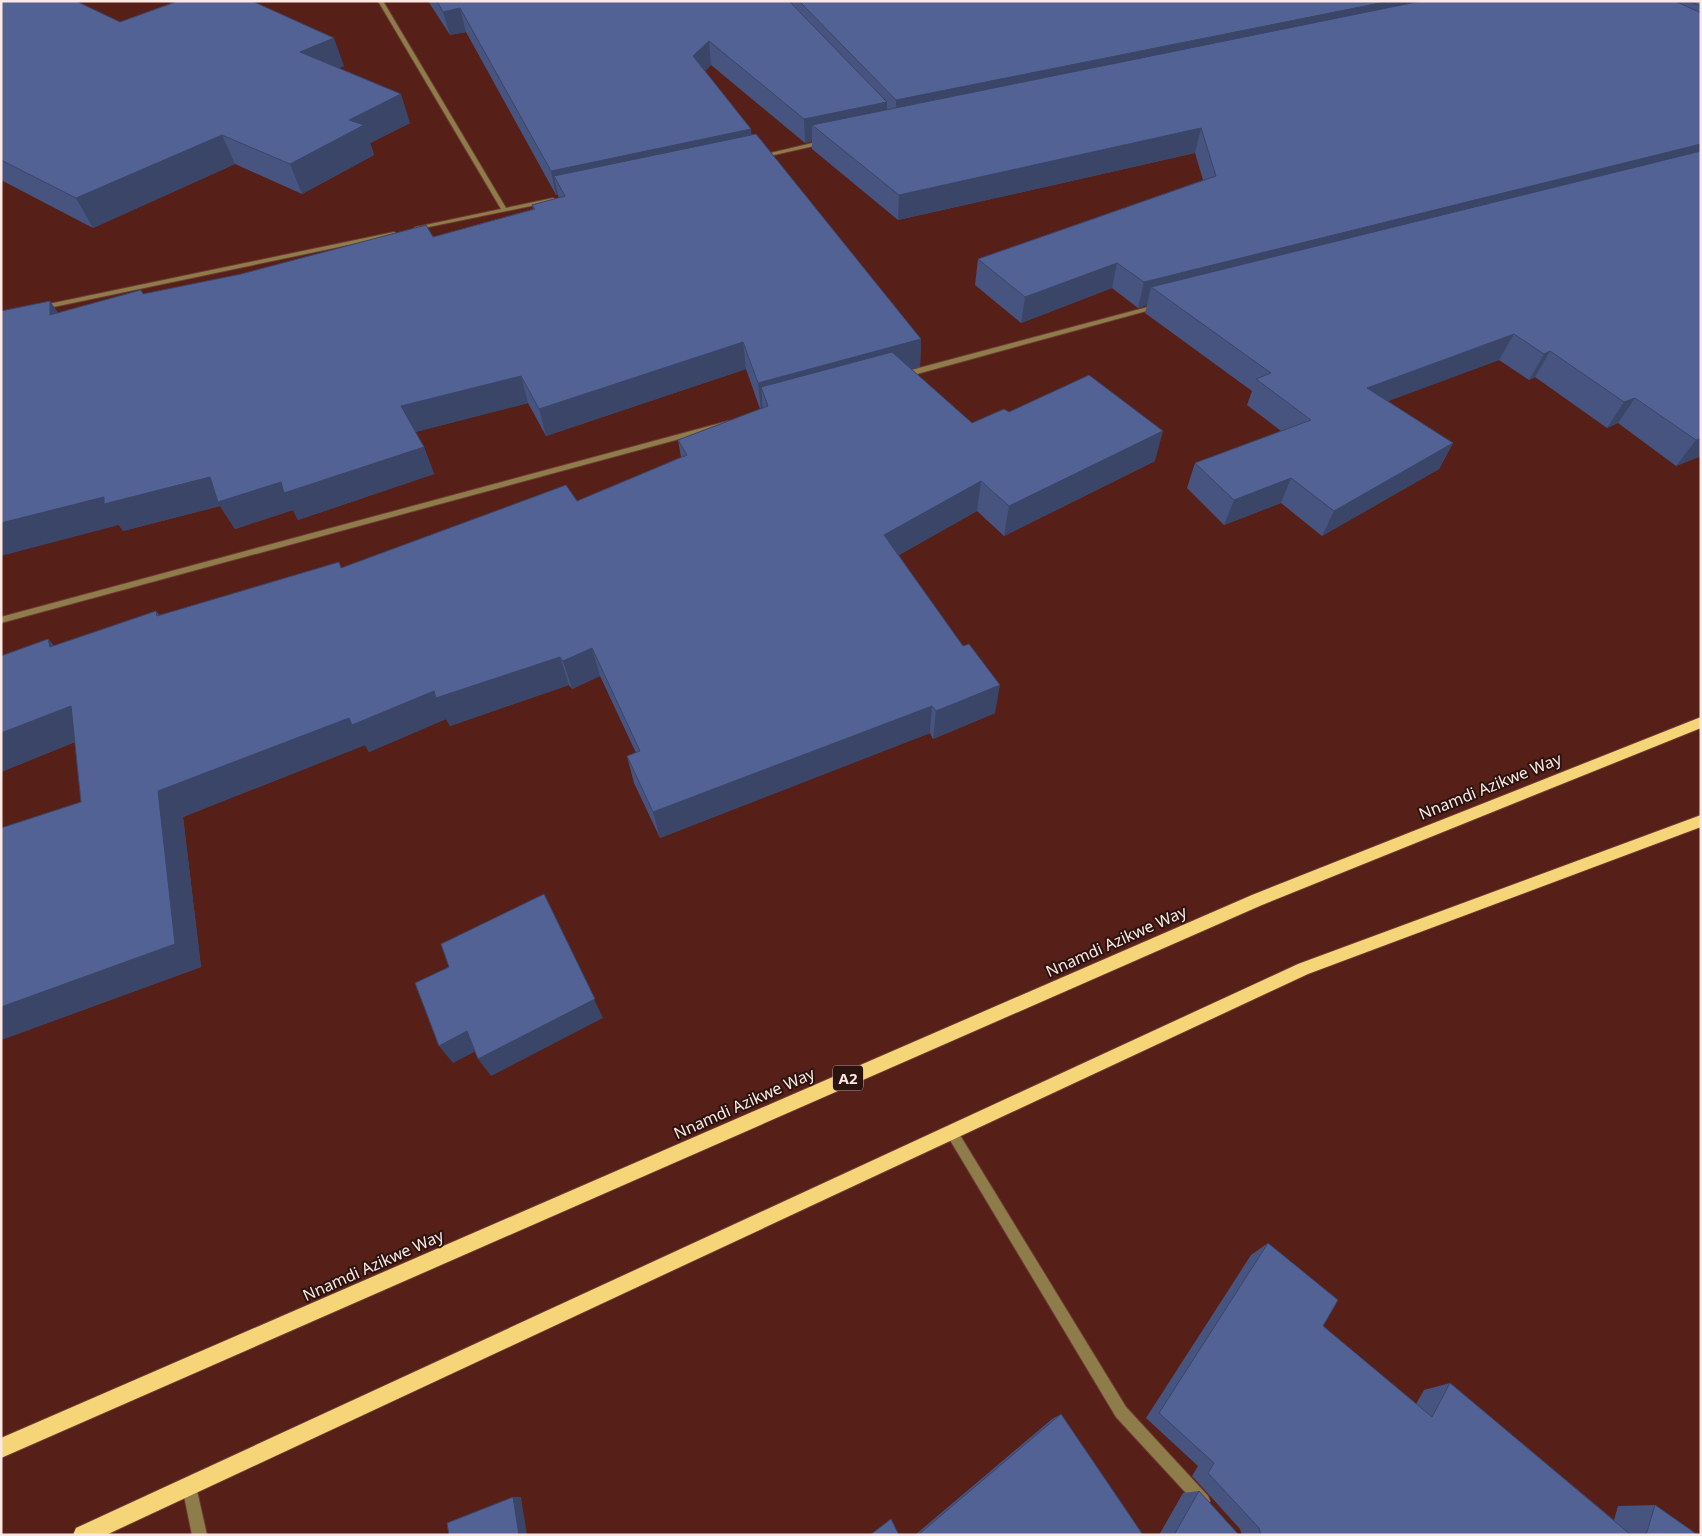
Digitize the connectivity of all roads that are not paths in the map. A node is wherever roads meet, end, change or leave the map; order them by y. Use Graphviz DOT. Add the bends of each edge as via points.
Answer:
graph roads {
  1 [pos="380,1"];
  2 [pos="836,140"];
  3 [pos="758,157"];
  4 [pos="563,198"];
  5 [pos="505,211"];
  6 [pos="408,231"];
  7 [pos="398,233"];
  8 [pos="1165,304"];
  9 [pos="30,310"];
  10 [pos="896,377"];
  11 [pos="732,422"];
  12 [pos="1,620"];
  13 [pos="1701,722"];
  14 [pos="1701,821"];
  15 [pos="950,1131"];
  16 [pos="1,1448"];
  17 [pos="188,1486"];
  18 [pos="1214,1513"];
  19 [pos="83,1535"];
  20 [pos="200,1535"];
  1 -- 5 [label="street"];
  2 -- 3 [label="street"];
  4 -- 5 [label="street"];
  5 -- 6 [label="street"];
  7 -- 9 [label="street"];
  8 -- 10 [label="street"];
  11 -- 12 [label="street"];
  13 -- 16 [label="highway, Nnamdi Azikwe Way / A2" via="1257,900"];
  14 -- 15 [label="highway" via="1303,970"];
  15 -- 17 [label="highway"];
  15 -- 18 [label="street" via="1121,1412"];
  17 -- 19 [label="highway"];
  17 -- 20 [label="street"];
}
